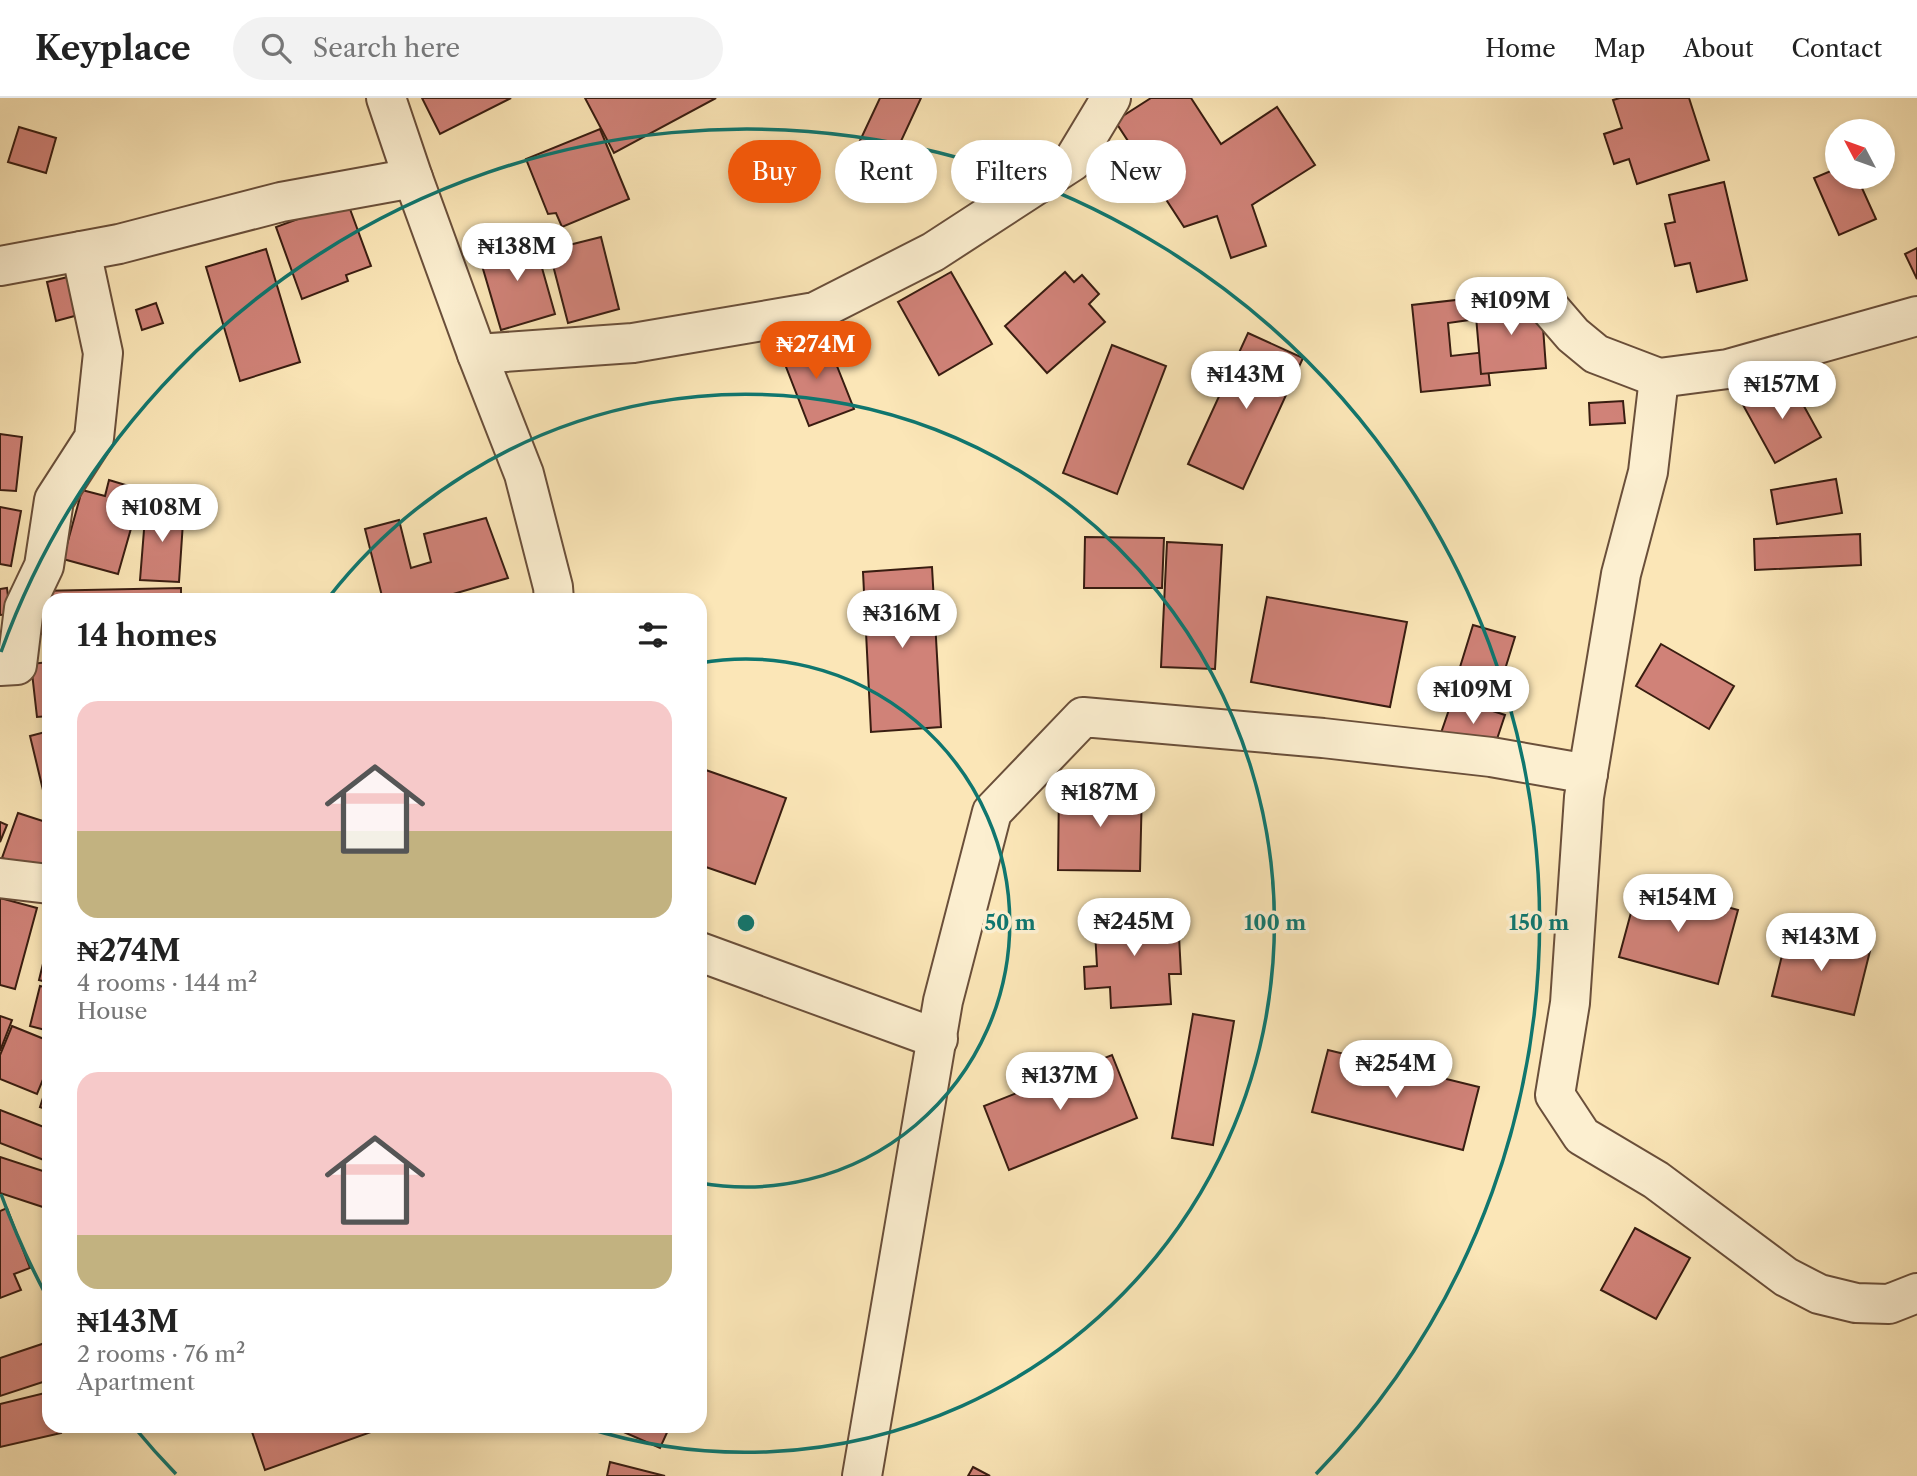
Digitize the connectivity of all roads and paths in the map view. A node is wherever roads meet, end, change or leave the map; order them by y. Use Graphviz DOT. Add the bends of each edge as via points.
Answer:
graph roads {
  1 [pos="386,98"];
  2 [pos="1111,98"];
  3 [pos="413,178"];
  4 [pos="81,251"];
  5 [pos="0,266"];
  6 [pos="1548,306"];
  7 [pos="1917,316"];
  8 [pos="477,354"];
  9 [pos="1660,378"];
  10 [pos="553,593"];
  11 [pos="0,666"];
  12 [pos="1588,774"];
  13 [pos="0,878"];
  14 [pos="42,883"];
  15 [pos="707,955"];
  16 [pos="938,1039"];
  17 [pos="1917,1293"];
  18 [pos="862,1476"];
  1 -- 3 [label="street"];
  2 -- 8 [label="street" via="1073,161 933,252 814,313 633,343"];
  3 -- 4 [label="street" via="281,202"];
  3 -- 8 [label="street"];
  4 -- 5 [label="street"];
  4 -- 11 [label="street" via="103,353 94,438 54,500 44,566 24,608 17,665"];
  6 -- 9 [label="street" via="1597,354"];
  7 -- 9 [label="street" via="1728,369"];
  8 -- 10 [label="street" via="524,474"];
  9 -- 12 [label="street" via="1648,472 1621,574"];
  12 -- 16 [label="street" via="1465,754 1083,717 992,812 943,1001"];
  12 -- 17 [label="street" via="1570,1003 1555,1096 1582,1136 1656,1180 1786,1277 1819,1294 1856,1303 1889,1304"];
  13 -- 14 [label="street"];
  15 -- 16 [label="street"];
  16 -- 18 [label="street"];
}
